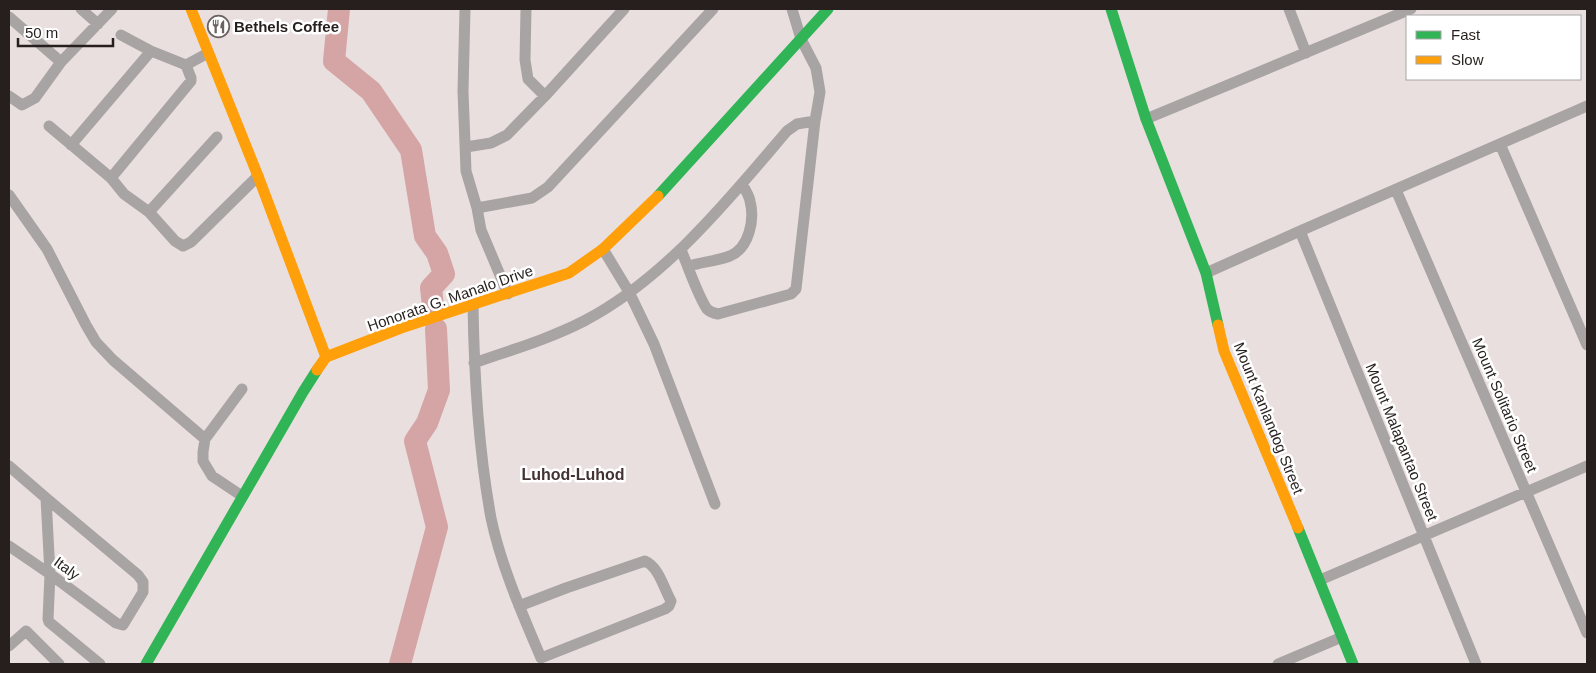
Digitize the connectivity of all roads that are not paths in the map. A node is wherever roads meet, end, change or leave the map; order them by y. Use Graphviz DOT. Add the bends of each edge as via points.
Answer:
graph roads {
  1 [pos="81,9"];
  2 [pos="112,9"];
  3 [pos="191,9"];
  4 [pos="465,9"];
  5 [pos="526,9"];
  6 [pos="624,9"];
  7 [pos="713,9"];
  8 [pos="792,9"];
  9 [pos="828,9"];
  10 [pos="1112,9"];
  11 [pos="1289,9"];
  12 [pos="1411,9"];
  13 [pos="9,17"];
  14 [pos="98,24"];
  15 [pos="121,35"];
  16 [pos="801,39"];
  17 [pos="151,51"];
  18 [pos="208,53"];
  19 [pos="1306,53"];
  20 [pos="61,62"];
  21 [pos="186,65"];
  22 [pos="9,96"];
  23 [pos="546,96"];
  24 [pos="1587,106"];
  25 [pos="1146,119"];
  26 [pos="815,121"];
  27 [pos="49,126"];
  28 [pos="217,137"];
  29 [pos="1500,144"];
  30 [pos="71,145"];
  31 [pos="466,147"];
  32 [pos="258,176"];
  33 [pos="111,178"];
  34 [pos="742,184"];
  35 [pos="1396,190"];
  36 [pos="9,195"];
  37 [pos="477,208"];
  38 [pos="149,212"];
  39 [pos="1300,231"];
  40 [pos="603,249"];
  41 [pos="681,250"];
  42 [pos="689,266"];
  43 [pos="1206,273"];
  44 [pos="629,292"];
  45 [pos="508,294"];
  46 [pos="473,304"];
  47 [pos="1587,345"];
  48 [pos="326,357"];
  49 [pos="474,363"];
  50 [pos="242,389"];
  51 [pos="205,439"];
  52 [pos="9,466"];
  53 [pos="1587,466"];
  54 [pos="1526,491"];
  55 [pos="242,496"];
  56 [pos="46,498"];
  57 [pos="715,504"];
  58 [pos="1425,535"];
  59 [pos="9,546"];
  60 [pos="50,574"];
  61 [pos="1320,580"];
  62 [pos="519,606"];
  63 [pos="1587,633"];
  64 [pos="1342,637"];
  65 [pos="9,646"];
  66 [pos="59,664"];
  67 [pos="100,664"];
  68 [pos="146,664"];
  69 [pos="1278,664"];
  70 [pos="1353,664"];
  71 [pos="1476,664"];
  1 -- 14 [label="street"];
  2 -- 14 [label="street"];
  3 -- 18 [label="street"];
  4 -- 31 [label="street" via="463,91"];
  5 -- 23 [label="street" via="528,79"];
  6 -- 23 [label="street"];
  7 -- 37 [label="street" via="548,187 532,198"];
  8 -- 16 [label="street"];
  9 -- 16 [label="street, Honorata G. Manalo Drive"];
  10 -- 25 [label="street, Mount Kanlandog Street"];
  11 -- 19 [label="street"];
  12 -- 19 [label="street"];
  13 -- 20 [label="street"];
  14 -- 20 [label="street"];
  15 -- 17 [label="street"];
  16 -- 26 [label="street" via="816,68 820,92"];
  16 -- 40 [label="street, Honorata G. Manalo Drive" via="669,185"];
  17 -- 21 [label="street"];
  17 -- 30 [label="street"];
  18 -- 21 [label="street"];
  18 -- 32 [label="street"];
  19 -- 25 [label="street"];
  20 -- 22 [label="street" via="35,98 22,105"];
  21 -- 33 [label="street" via="190,81"];
  23 -- 31 [label="street" via="500,140"];
  24 -- 29 [label="street"];
  25 -- 43 [label="street, Mount Kanlandog Street"];
  26 -- 34 [label="street" via="796,124 787,131"];
  26 -- 42 [label="street" via="794,292 713,313 705,305"];
  27 -- 30 [label="street"];
  28 -- 38 [label="street"];
  29 -- 35 [label="street"];
  29 -- 47 [label="street"];
  30 -- 33 [label="street"];
  31 -- 37 [label="street" via="466,171"];
  32 -- 38 [label="street" via="191,242 183,246"];
  32 -- 48 [label="street"];
  33 -- 38 [label="street" via="124,194"];
  34 -- 41 [label="street"];
  34 -- 42 [label="street" via="750,201 752,224 743,245 729,256"];
  35 -- 39 [label="street"];
  35 -- 54 [label="street, Mount Solitario Street"];
  36 -- 51 [label="street" via="47,249 96,342"];
  37 -- 45 [label="street" via="480,230"];
  39 -- 43 [label="street"];
  39 -- 58 [label="street, Mount Malapantao Street"];
  40 -- 44 [label="street"];
  40 -- 45 [label="street, Honorata G. Manalo Drive" via="568,273"];
  41 -- 42 [label="street"];
  41 -- 44 [label="street"];
  43 -- 61 [label="street, Mount Kanlandog Street" via="1224,351"];
  44 -- 49 [label="street" via="585,321"];
  44 -- 57 [label="street" via="654,344"];
  45 -- 46 [label="street, Honorata G. Manalo Drive"];
  46 -- 48 [label="street, Honorata G. Manalo Drive"];
  46 -- 49 [label="street"];
  48 -- 55 [label="street"];
  49 -- 62 [label="street" via="491,519"];
  50 -- 51 [label="street"];
  51 -- 55 [label="street" via="207,469"];
  52 -- 56 [label="street"];
  53 -- 54 [label="street"];
  54 -- 58 [label="street"];
  54 -- 63 [label="street, Mount Solitario Street"];
  55 -- 68 [label="street"];
  56 -- 60 [label="street"];
  56 -- 60 [label="street, Italy" via="138,575 143,582 142,592 120,625"];
  58 -- 61 [label="street"];
  58 -- 71 [label="street, Mount Malapantao Street"];
  59 -- 60 [label="street, Italy"];
  60 -- 67 [label="street" via="49,622"];
  61 -- 64 [label="street, Mount Kanlandog Street"];
  62 -- 62 [label="street" via="645,561 655,569 670,601 670,606 665,609 541,658"];
  64 -- 69 [label="street"];
  64 -- 70 [label="street, Mount Kanlandog Street"];
  65 -- 66 [label="street" via="26,631"];
}
